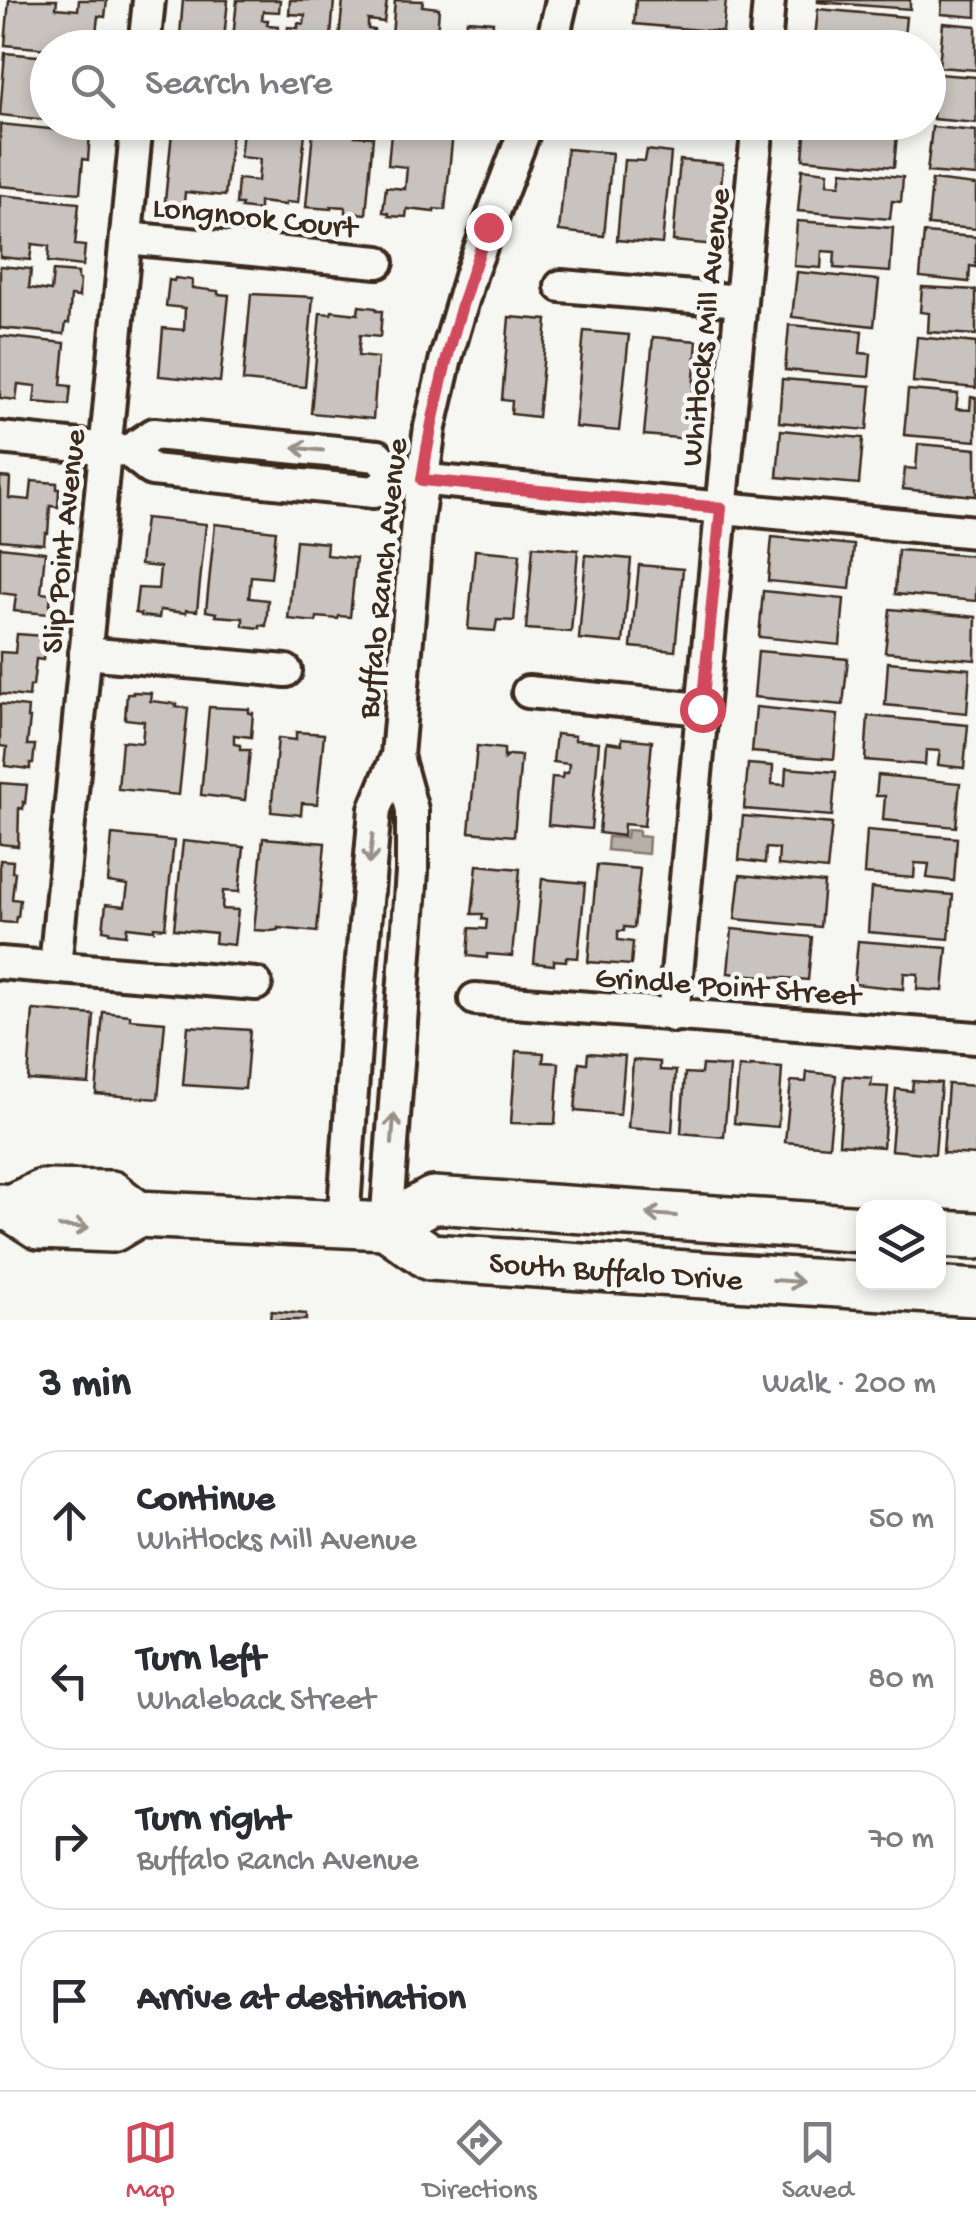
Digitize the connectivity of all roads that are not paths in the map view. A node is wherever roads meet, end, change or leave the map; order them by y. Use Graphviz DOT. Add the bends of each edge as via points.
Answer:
graph roads {
  1 [pos="149,0"];
  2 [pos="562,0"];
  3 [pos="769,0"];
  4 [pos="146,30"];
  5 [pos="554,30"];
  6 [pos="766,30"];
  7 [pos="135,140"];
  8 [pos="521,140"];
  9 [pos="756,140"];
  10 [pos="126,238"];
  11 [pos="378,262"];
  12 [pos="561,286"];
  13 [pos="741,301"];
  14 [pos="0,438"];
  15 [pos="117,450"];
  16 [pos="409,478"];
  17 [pos="721,508"];
  18 [pos="976,532"];
  19 [pos="86,653"];
  20 [pos="286,671"];
  21 [pos="528,692"];
  22 [pos="702,709"];
  23 [pos="398,756"];
  24 [pos="0,964"];
  25 [pos="55,967"];
  26 [pos="256,984"];
  27 [pos="475,1000"];
  28 [pos="673,1016"];
  29 [pos="976,1038"];
  30 [pos="6,1207"];
  31 [pos="364,1225"];
  32 [pos="856,1228"];
  33 [pos="946,1234"];
  34 [pos="976,1236"];
  35 [pos="976,1293"];
  1 -- 4 [label="street"];
  2 -- 5 [label="street"];
  3 -- 6 [label="street"];
  7 -- 10 [label="street, Slip Point Avenue"];
  8 -- 16 [label="street, Buffalo Ranch Avenue" via="456,320 430,426"];
  9 -- 13 [label="street, Whitlocks Mill Avenue"];
  10 -- 11 [label="street, Longnook Court"];
  10 -- 15 [label="street, Slip Point Avenue"];
  12 -- 13 [label="street"];
  13 -- 17 [label="street, Whitlocks Mill Avenue"];
  14 -- 15 [label="street"];
  15 -- 16 [label="street" via="154,434 378,456"];
  15 -- 19 [label="street, Slip Point Avenue"];
  16 -- 17 [label="street"];
  16 -- 23 [label="street, Buffalo Ranch Avenue"];
  17 -- 18 [label="street"];
  17 -- 22 [label="street, Whitlocks Mill Avenue"];
  19 -- 20 [label="street"];
  19 -- 25 [label="street, Slip Point Avenue"];
  21 -- 22 [label="street"];
  22 -- 28 [label="street, Whitlocks Mill Avenue"];
  31 -- 23 [label="street, Buffalo Ranch Avenue, one-way" via="412,872 412,810"];
  23 -- 31 [label="street, Buffalo Ranch Avenue, one-way" via="375,808 357,1018"];
  24 -- 25 [label="street"];
  25 -- 26 [label="street"];
  27 -- 28 [label="street, Grindle Point Street"];
  28 -- 29 [label="street, Grindle Point Street"];
  30 -- 31 [label="main road" via="42,1193 111,1194 137,1214"];
  32 -- 31 [label="main road, South Buffalo Drive, one-way" via="434,1200"];
  31 -- 35 [label="main road, South Buffalo Drive, one-way" via="430,1258"];
  33 -- 34 [label="main road"];
}
